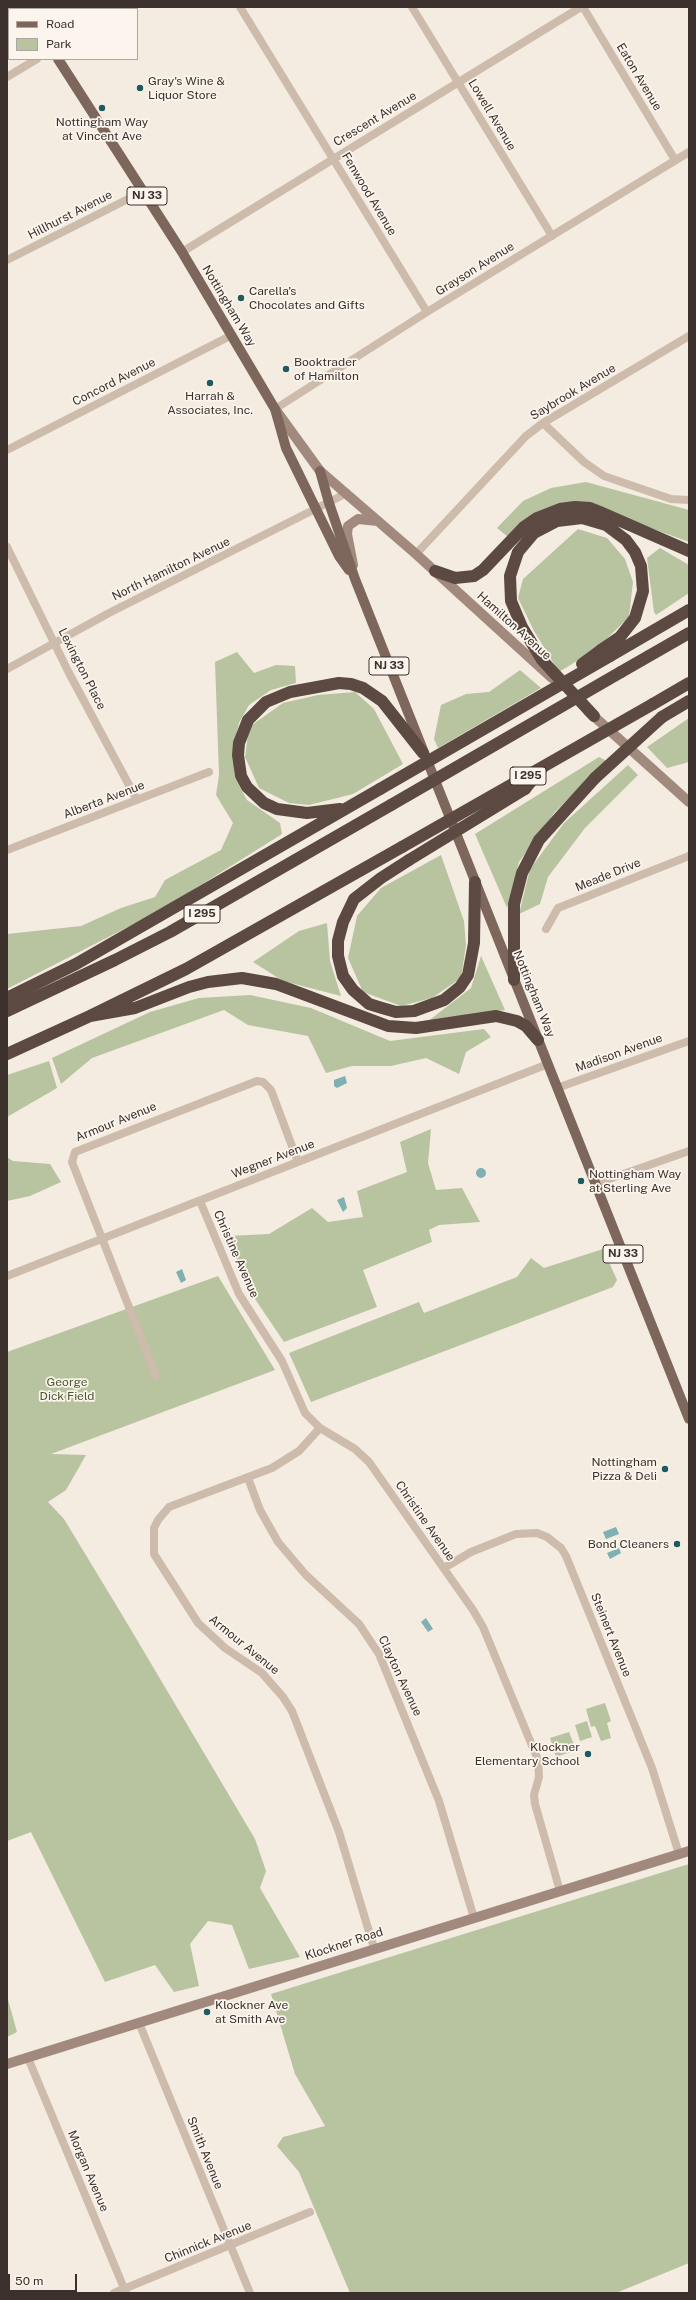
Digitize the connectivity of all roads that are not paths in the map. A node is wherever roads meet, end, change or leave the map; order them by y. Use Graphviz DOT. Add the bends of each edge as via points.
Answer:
graph roads {
  1 [pos="240,7"];
  2 [pos="412,7"];
  3 [pos="582,7"];
  4 [pos="35,60"];
  5 [pos="59,60"];
  6 [pos="7,77"];
  7 [pos="458,83"];
  8 [pos="689,152"];
  9 [pos="334,159"];
  10 [pos="675,160"];
  11 [pos="144,191"];
  12 [pos="552,236"];
  13 [pos="182,252"];
  14 [pos="7,260"];
  15 [pos="427,312"];
  16 [pos="232,335"];
  17 [pos="689,336"];
  18 [pos="275,409"];
  19 [pos="543,423"];
  20 [pos="7,450"];
  21 [pos="320,470"];
  22 [pos="347,493"];
  23 [pos="689,500"];
  24 [pos="329,503"];
  25 [pos="317,510"];
  26 [pos="379,522"];
  27 [pos="7,547"];
  28 [pos="689,551"];
  29 [pos="416,554"];
  30 [pos="435,572"];
  31 [pos="355,579"];
  32 [pos="689,610"];
  33 [pos="689,633"];
  34 [pos="56,644"];
  35 [pos="605,653"];
  36 [pos="7,669"];
  37 [pos="689,683"];
  38 [pos="575,699"];
  39 [pos="689,700"];
  40 [pos="594,716"];
  41 [pos="423,753"];
  42 [pos="544,766"];
  43 [pos="209,772"];
  44 [pos="137,800"];
  45 [pos="689,802"];
  46 [pos="349,807"];
  47 [pos="7,850"];
  48 [pos="689,856"];
  49 [pos="475,882"];
  50 [pos="546,929"];
  51 [pos="514,980"];
  52 [pos="7,998"];
  53 [pos="7,1011"];
  54 [pos="90,1016"];
  55 [pos="538,1040"];
  56 [pos="689,1041"];
  57 [pos="7,1054"];
  58 [pos="548,1064"];
  59 [pos="557,1088"];
  60 [pos="689,1151"];
  61 [pos="298,1162"];
  62 [pos="595,1184"];
  63 [pos="200,1201"];
  64 [pos="102,1240"];
  65 [pos="7,1276"];
  66 [pos="156,1376"];
  67 [pos="689,1419"];
  68 [pos="320,1428"];
  69 [pos="248,1478"];
  70 [pos="444,1568"];
  71 [pos="689,1851"];
  72 [pos="679,1854"];
  73 [pos="560,1891"];
  74 [pos="474,1918"];
  75 [pos="374,1948"];
  76 [pos="139,2023"];
  77 [pos="28,2058"];
  78 [pos="7,2064"];
  79 [pos="310,2212"];
  80 [pos="230,2246"];
  81 [pos="125,2291"];
  82 [pos="114,2293"];
  83 [pos="250,2293"];
  1 -- 9 [label="street, Fenwood Avenue"];
  2 -- 7 [label="street, Lowell Avenue"];
  3 -- 7 [label="street, Crescent Avenue"];
  3 -- 10 [label="street, Eaton Avenue"];
  4 -- 6 [label="street"];
  5 -- 11 [label="main road, Nottingham Way / NJ 33"];
  7 -- 9 [label="street, Crescent Avenue"];
  7 -- 12 [label="street, Lowell Avenue"];
  8 -- 10 [label="street, Grayson Avenue"];
  9 -- 13 [label="street, Crescent Avenue"];
  9 -- 15 [label="street, Fenwood Avenue"];
  10 -- 12 [label="street, Grayson Avenue"];
  11 -- 13 [label="main road, Nottingham Way / NJ 33"];
  11 -- 14 [label="street, Hillhurst Avenue"];
  12 -- 15 [label="street, Grayson Avenue"];
  13 -- 16 [label="main road, Nottingham Way / NJ 33"];
  15 -- 18 [label="street, Grayson Avenue"];
  16 -- 18 [label="main road, Nottingham Way / NJ 33"];
  16 -- 20 [label="street, Concord Avenue"];
  17 -- 19 [label="street, Saybrook Avenue"];
  18 -- 21 [label="main road, Hamilton Avenue"];
  18 -- 25 [label="main road, Nottingham Way / NJ 33" via="286,448"];
  19 -- 23 [label="street" via="584,462 604,476 671,499"];
  19 -- 29 [label="street, Saybrook Avenue" via="526,436"];
  21 -- 22 [label="main road, Hamilton Avenue"];
  21 -- 24 [label="main road, Nottingham Way / NJ 33"];
  22 -- 24 [label="street, North Hamilton Avenue"];
  22 -- 26 [label="main road, Hamilton Avenue"];
  24 -- 25 [label="street, North Hamilton Avenue"];
  24 -- 31 [label="main road, Nottingham Way / NJ 33"];
  25 -- 31 [label="main road, Nottingham Way / NJ 33" via="339,556"];
  25 -- 34 [label="street, North Hamilton Avenue" via="109,613"];
  26 -- 29 [label="main road, Hamilton Avenue"];
  26 -- 31 [label="main road" via="358,519 348,526 347,534"];
  27 -- 34 [label="street, Lexington Place"];
  28 -- 30 [label="highway" via="590,508 560,509 537,518 524,527 483,570 474,576 455,578"];
  29 -- 30 [label="main road, Hamilton Avenue"];
  30 -- 38 [label="main road, Hamilton Avenue"];
  31 -- 41 [label="main road, Nottingham Way / NJ 33"];
  32 -- 35 [label="highway"];
  33 -- 38 [label="highway, I 295, bridge"];
  34 -- 36 [label="street, North Hamilton Avenue"];
  34 -- 44 [label="street, Lexington Place"];
  35 -- 40 [label="highway" via="635,618 643,591 641,566 626,540 606,525 582,518 557,521 534,533 518,552 510,576 511,601 522,627 542,660"];
  35 -- 46 [label="highway, bridge" via="522,706"];
  37 -- 42 [label="highway, I 295, bridge"];
  38 -- 40 [label="main road, Hamilton Avenue"];
  38 -- 53 [label="highway, I 295, bridge" via="170,932"];
  39 -- 51 [label="highway, bridge" via="662,717 594,778 539,840 522,873 514,904"];
  40 -- 45 [label="main road, Hamilton Avenue"];
  41 -- 46 [label="highway" via="382,701 363,688 351,684 339,683 290,692 272,699 256,710 242,731 238,755 241,776 253,795 264,804 292,813 321,812"];
  41 -- 49 [label="main road, Nottingham Way / NJ 33"];
  42 -- 49 [label="highway, bridge" via="525,789 381,878 354,899 343,922 338,941 338,956 343,976 353,990 369,1004 396,1012 414,1011 444,1000 460,987 468,974 474,943"];
  42 -- 54 [label="highway, I 295, bridge" via="186,969"];
  43 -- 44 [label="street, Alberta Avenue"];
  44 -- 47 [label="street, Alberta Avenue"];
  46 -- 52 [label="highway" via="76,964"];
  48 -- 50 [label="street, Meade Drive" via="558,908"];
  49 -- 51 [label="main road, Nottingham Way / NJ 33"];
  51 -- 55 [label="main road, Nottingham Way / NJ 33"];
  54 -- 55 [label="highway" via="135,1008 208,982 242,978 276,984 388,1026 416,1028 496,1016 517,1020"];
  54 -- 57 [label="highway, I 295"];
  55 -- 58 [label="main road, Nottingham Way / NJ 33"];
  56 -- 59 [label="street, Madison Avenue"];
  58 -- 59 [label="main road, Nottingham Way / NJ 33"];
  58 -- 61 [label="street, Wegner Avenue"];
  59 -- 62 [label="main road, Nottingham Way / NJ 33"];
  60 -- 62 [label="street"];
  61 -- 63 [label="street, Wegner Avenue"];
  61 -- 64 [label="street, Armour Avenue" via="271,1090 257,1080 83,1147 75,1152 72,1162"];
  62 -- 67 [label="main road, Nottingham Way / NJ 33"];
  63 -- 64 [label="street, Wegner Avenue"];
  63 -- 68 [label="street, Christine Avenue" via="239,1294 282,1361 305,1413"];
  64 -- 65 [label="street, Wegner Avenue"];
  64 -- 66 [label="street, Armour Avenue"];
  68 -- 69 [label="street, Armour Avenue" via="307,1444 287,1460"];
  68 -- 70 [label="street, Christine Avenue" via="355,1449 369,1462"];
  69 -- 74 [label="street, Clayton Avenue" via="260,1510 278,1542 306,1575 359,1624 380,1654 439,1801"];
  69 -- 75 [label="street, Armour Avenue" via="172,1506 163,1512 154,1528 154,1554 198,1623 225,1648 262,1673 283,1697 292,1712 339,1832"];
  70 -- 72 [label="street, Steinert Avenue" via="471,1552 516,1534 537,1533 561,1548 652,1768"];
  70 -- 73 [label="street, Christine Avenue" via="483,1627 538,1760 539,1777 534,1795 535,1804"];
  71 -- 72 [label="main road, Klockner Road"];
  72 -- 73 [label="main road, Klockner Road"];
  73 -- 74 [label="main road, Klockner Road"];
  74 -- 75 [label="main road, Klockner Road"];
  75 -- 76 [label="main road, Klockner Road"];
  76 -- 77 [label="main road, Klockner Road"];
  76 -- 80 [label="street, Smith Avenue"];
  77 -- 78 [label="main road, Klockner Road"];
  77 -- 81 [label="street, Morgan Avenue"];
  79 -- 80 [label="street, Chinnick Avenue"];
  80 -- 81 [label="street, Chinnick Avenue"];
  80 -- 83 [label="street, Smith Avenue"];
  81 -- 82 [label="street, Chinnick Avenue"];
}
